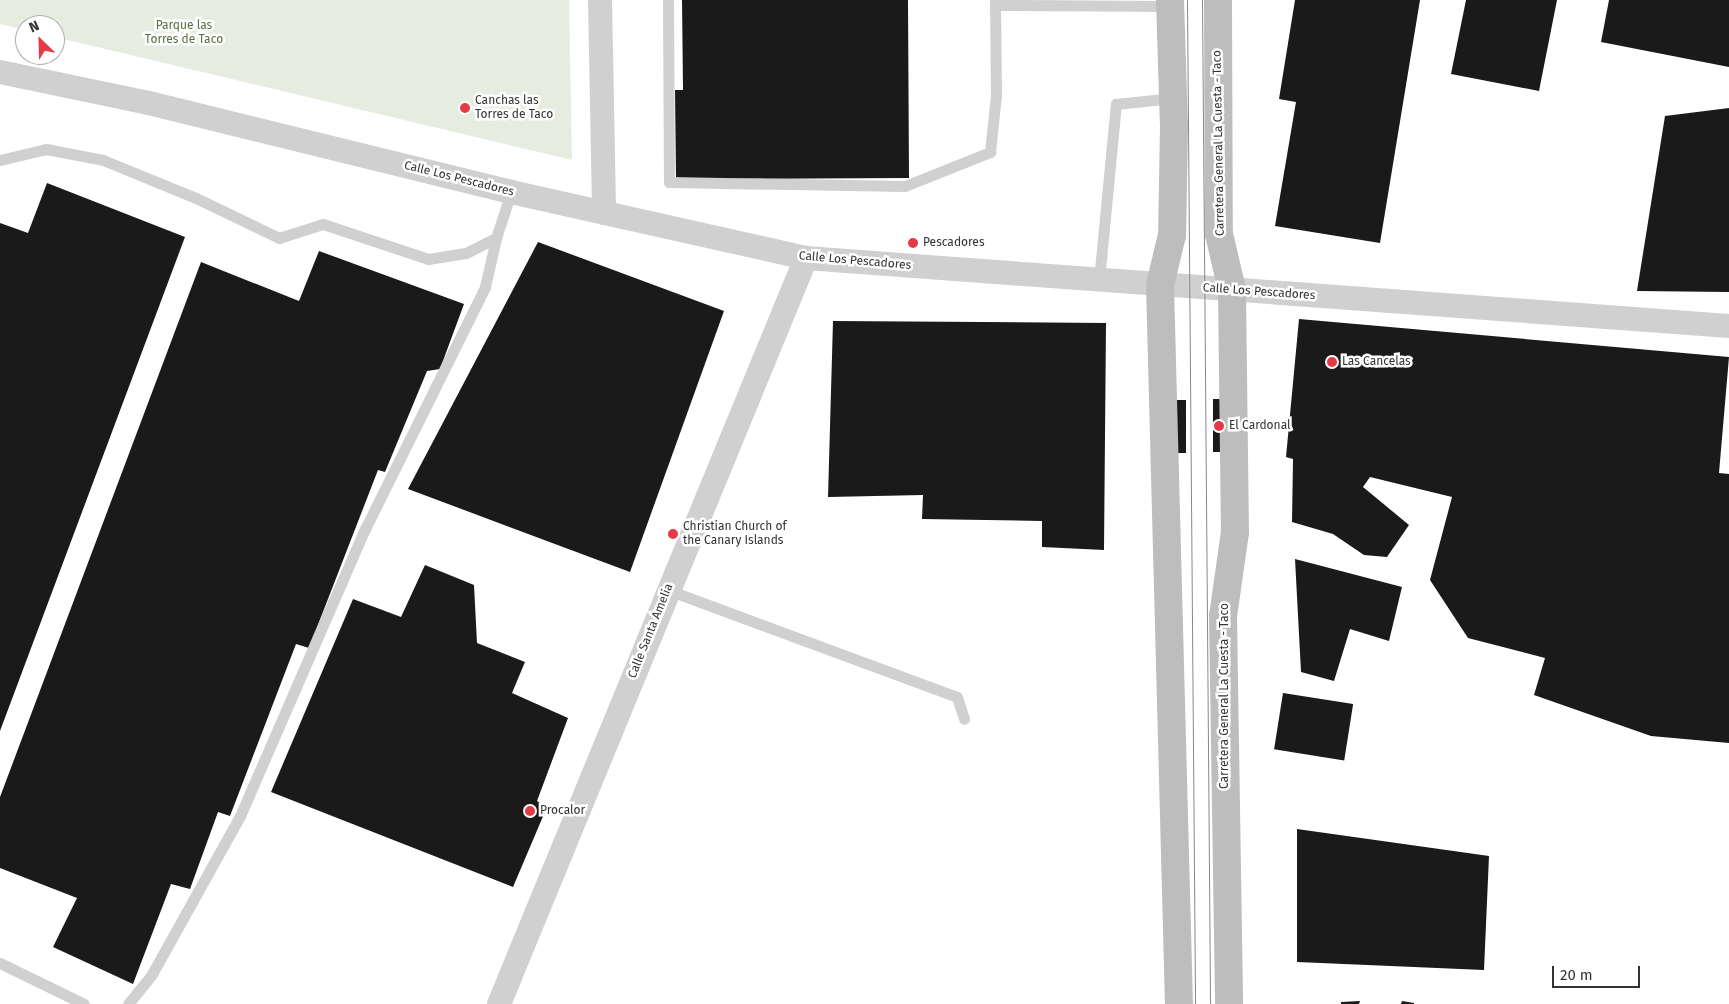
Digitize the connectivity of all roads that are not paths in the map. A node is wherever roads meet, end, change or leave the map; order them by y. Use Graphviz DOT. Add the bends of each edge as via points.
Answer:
graph roads {
  1 [pos="600,0"];
  2 [pos="668,0"];
  3 [pos="1218,0"];
  4 [pos="995,2"];
  5 [pos="1170,3"];
  6 [pos="0,72"];
  7 [pos="1173,98"];
  8 [pos="0,160"];
  9 [pos="511,192"];
  10 [pos="604,213"];
  11 [pos="496,238"];
  12 [pos="806,258"];
  13 [pos="1099,280"];
  14 [pos="1160,285"];
  15 [pos="1232,290"];
  16 [pos="1729,326"];
  17 [pos="668,590"];
  18 [pos="964,719"];
  19 [pos="0,963"];
  20 [pos="84,1004"];
  21 [pos="128,1004"];
  22 [pos="499,1004"];
  23 [pos="1179,1004"];
  24 [pos="1229,1004"];
  1 -- 10 [label="street"];
  2 -- 4 [label="lane" via="669,182 905,186 990,152 996,95"];
  3 -- 15 [label="main road, Carretera General La Cuesta - Taco" via="1218,234"];
  4 -- 5 [label="lane"];
  5 -- 7 [label="main road"];
  6 -- 9 [label="street, Calle Los Pescadores" via="148,103"];
  7 -- 13 [label="lane" via="1116,104"];
  7 -- 14 [label="main road" via="1172,235"];
  8 -- 11 [label="lane" via="46,149 103,160 196,198 279,238 323,224 428,259 466,252"];
  9 -- 10 [label="street, Calle Los Pescadores"];
  9 -- 11 [label="lane"];
  10 -- 12 [label="street, Calle Los Pescadores"];
  11 -- 21 [label="lane" via="485,287 365,529 240,816 152,974"];
  12 -- 13 [label="street, Calle Los Pescadores"];
  12 -- 17 [label="street, Calle Santa Amelia"];
  13 -- 14 [label="street, Calle Los Pescadores"];
  14 -- 15 [label="street, Calle Los Pescadores"];
  14 -- 23 [label="main road"];
  15 -- 16 [label="street, Calle Los Pescadores"];
  15 -- 24 [label="main road, Carretera General La Cuesta - Taco" via="1234,532 1223,616"];
  17 -- 18 [label="lane" via="957,697"];
  17 -- 22 [label="street, Calle Santa Amelia"];
  19 -- 20 [label="lane"];
}
